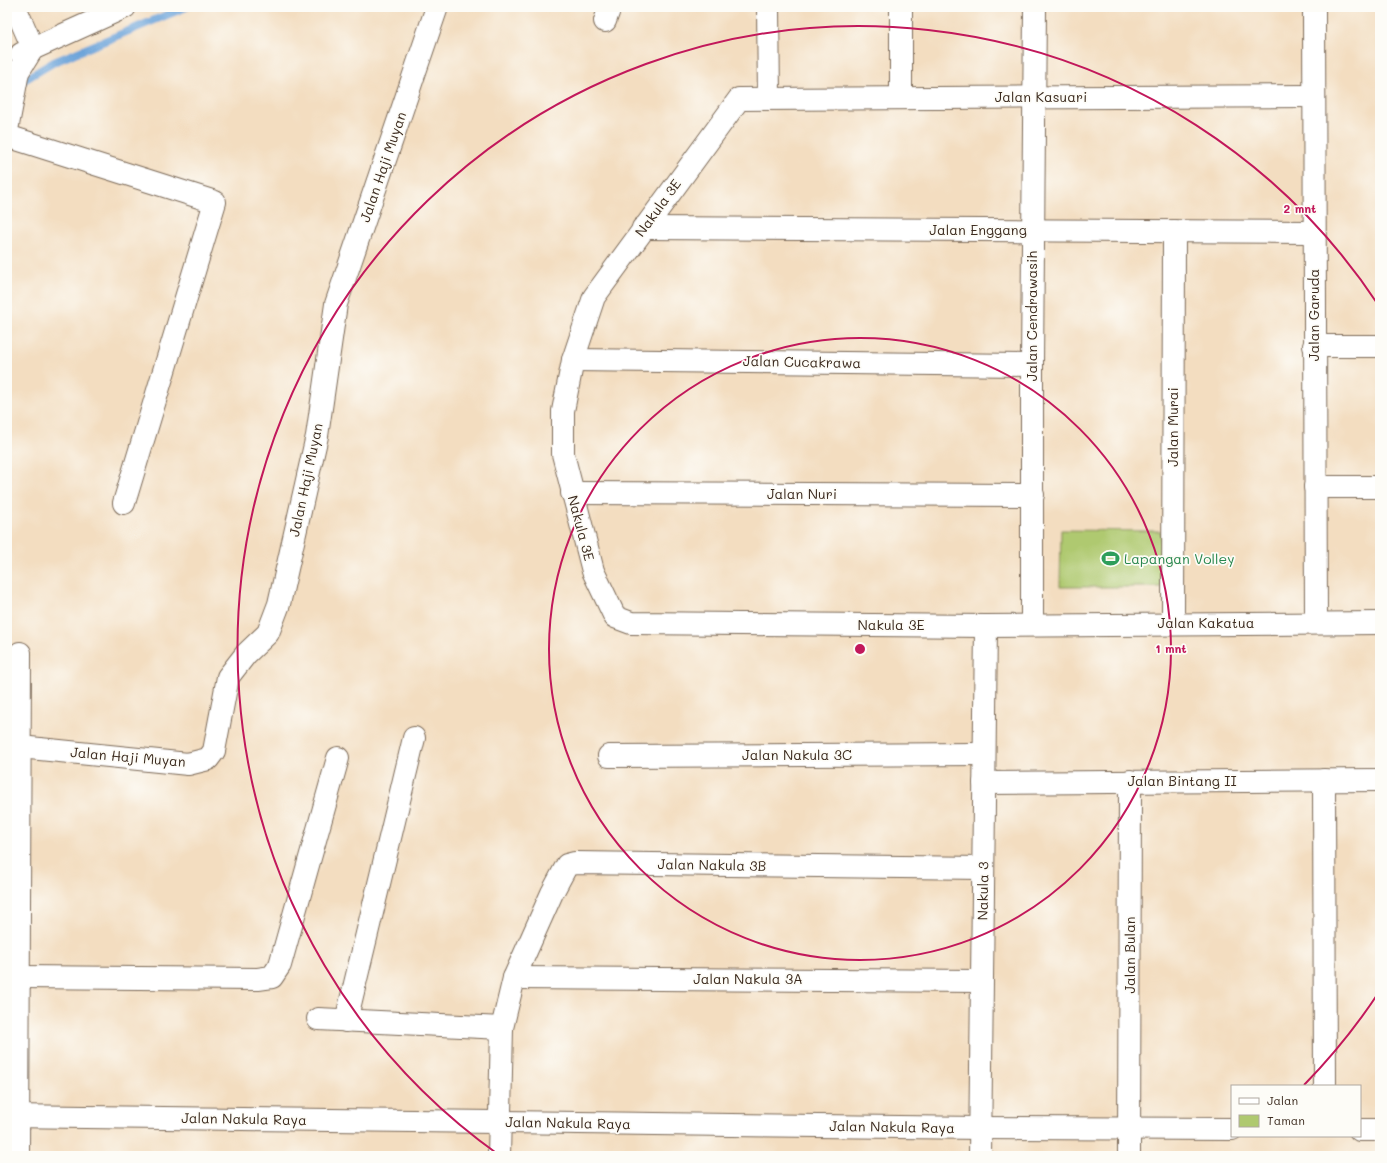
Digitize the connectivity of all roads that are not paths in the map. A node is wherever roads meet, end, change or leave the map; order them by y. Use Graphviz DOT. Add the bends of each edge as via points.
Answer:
graph roads {
  1 [pos="15,7"];
  2 [pos="125,7"];
  3 [pos="437,7"];
  4 [pos="768,7"];
  5 [pos="901,7"];
  6 [pos="1035,7"];
  7 [pos="1314,7"];
  8 [pos="32,48"];
  9 [pos="13,67"];
  10 [pos="1314,96"];
  11 [pos="1034,97"];
  12 [pos="769,98"];
  13 [pos="901,98"];
  14 [pos="7,130"];
  15 [pos="7,136"];
  16 [pos="643,228"];
  17 [pos="1033,231"];
  18 [pos="1174,231"];
  19 [pos="1314,232"];
  20 [pos="1314,346"];
  21 [pos="1380,346"];
  22 [pos="573,360"];
  23 [pos="1032,365"];
  24 [pos="1315,487"];
  25 [pos="1380,487"];
  26 [pos="572,493"];
  27 [pos="1033,495"];
  28 [pos="124,503"];
  29 [pos="1316,623"];
  30 [pos="1380,623"];
  31 [pos="1173,624"];
  32 [pos="1032,625"];
  33 [pos="986,626"];
  34 [pos="20,653"];
  35 [pos="414,738"];
  36 [pos="20,747"];
  37 [pos="984,754"];
  38 [pos="609,756"];
  39 [pos="338,758"];
  40 [pos="1324,780"];
  41 [pos="1380,780"];
  42 [pos="1130,781"];
  43 [pos="984,783"];
  44 [pos="983,868"];
  45 [pos="19,977"];
  46 [pos="514,978"];
  47 [pos="982,981"];
  48 [pos="318,1019"];
  49 [pos="346,1021"];
  50 [pos="502,1028"];
  51 [pos="1325,1085"];
  52 [pos="12,1116"];
  53 [pos="500,1122"];
  54 [pos="980,1128"];
  55 [pos="1130,1129"];
  56 [pos="1231,1130"];
  57 [pos="1361,1130"];
  58 [pos="1380,1130"];
  59 [pos="18,1156"];
  60 [pos="499,1156"];
  61 [pos="980,1156"];
  62 [pos="1129,1156"];
  1 -- 8 [label="street"];
  2 -- 8 [label="street"];
  3 -- 36 [label="street, Jalan Haji Muyan" via="336,304 317,436 279,604 268,633 246,654 228,677 214,751 208,759 188,764"];
  4 -- 12 [label="street"];
  5 -- 13 [label="street"];
  6 -- 11 [label="street, Jalan Cendrawasih"];
  7 -- 10 [label="street, Jalan Garuda"];
  8 -- 9 [label="street"];
  9 -- 14 [label="street" via="12,105"];
  10 -- 11 [label="street, Jalan Kasuari"];
  10 -- 19 [label="street, Jalan Garuda"];
  11 -- 13 [label="street, Jalan Kasuari"];
  11 -- 17 [label="street, Jalan Cendrawasih"];
  12 -- 13 [label="street, Jalan Kasuari"];
  12 -- 16 [label="street, Nakula 3E" via="739,99"];
  15 -- 28 [label="street" via="215,202"];
  16 -- 17 [label="street, Jalan Enggang"];
  16 -- 22 [label="street, Nakula 3E" via="594,297"];
  17 -- 18 [label="street, Jalan Enggang"];
  17 -- 23 [label="street, Jalan Cendrawasih"];
  18 -- 19 [label="street, Jalan Enggang"];
  18 -- 31 [label="street, Jalan Murai"];
  19 -- 20 [label="street, Jalan Garuda"];
  20 -- 21 [label="street"];
  20 -- 24 [label="street, Jalan Garuda"];
  22 -- 23 [label="street, Jalan Cucakrawa"];
  22 -- 26 [label="street, Nakula 3E" via="563,411 563,454"];
  23 -- 27 [label="street, Jalan Cendrawasih"];
  24 -- 25 [label="street"];
  24 -- 29 [label="street, Jalan Garuda"];
  26 -- 27 [label="street, Jalan Nuri"];
  26 -- 33 [label="street, Nakula 3E" via="593,571 615,617 631,623"];
  27 -- 32 [label="street, Jalan Cendrawasih"];
  29 -- 30 [label="street, Jalan Kakatua"];
  29 -- 31 [label="street, Jalan Kakatua"];
  31 -- 32 [label="street, Jalan Kakatua"];
  32 -- 33 [label="street, Nakula 3E"];
  33 -- 37 [label="street, Nakula 3"];
  34 -- 36 [label="street"];
  35 -- 49 [label="street"];
  36 -- 45 [label="street"];
  37 -- 38 [label="street, Jalan Nakula 3C"];
  37 -- 43 [label="street, Nakula 3"];
  39 -- 45 [label="street" via="280,965 272,977"];
  40 -- 41 [label="street, Jalan Bintang II"];
  40 -- 42 [label="street, Jalan Bintang II"];
  40 -- 51 [label="street"];
  42 -- 43 [label="street, Jalan Bintang II"];
  42 -- 55 [label="street, Jalan Bulan"];
  43 -- 44 [label="street, Nakula 3"];
  44 -- 46 [label="street, Jalan Nakula 3B" via="575,863 567,865 562,872"];
  44 -- 47 [label="street, Nakula 3"];
  45 -- 52 [label="street"];
  46 -- 47 [label="street, Jalan Nakula 3A"];
  46 -- 50 [label="street, Jalan Nakula 3B"];
  47 -- 54 [label="street, Nakula 3"];
  48 -- 49 [label="street"];
  49 -- 50 [label="street"];
  50 -- 53 [label="street, Jalan Nakula 3B"];
  52 -- 53 [label="street, Jalan Nakula Raya"];
  52 -- 59 [label="street"];
  53 -- 54 [label="street, Jalan Nakula Raya"];
  53 -- 60 [label="street, Jalan Nakula 3B"];
  54 -- 55 [label="street, Jalan Nakula Raya"];
  54 -- 61 [label="street, Nakula 3"];
  55 -- 56 [label="street, Jalan Nakula Raya"];
  55 -- 62 [label="street, Jalan Bulan"];
  57 -- 58 [label="street"];
}
